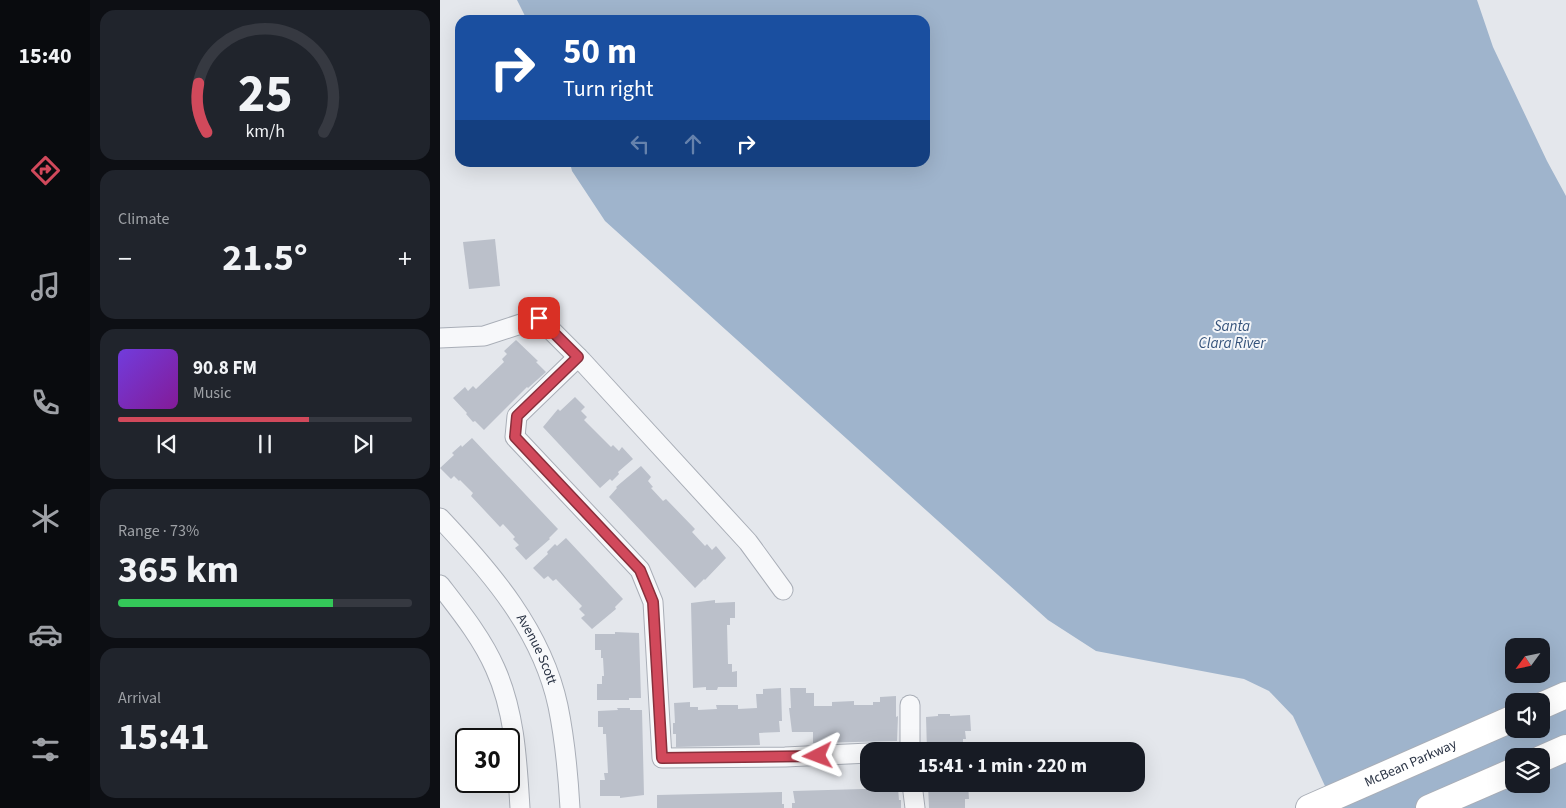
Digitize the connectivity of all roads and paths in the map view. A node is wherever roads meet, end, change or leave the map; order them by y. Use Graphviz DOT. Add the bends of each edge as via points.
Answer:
graph roads {
  1 [pos="440,338"];
  2 [pos="578,357"];
  3 [pos="440,518"];
  4 [pos="440,585"];
  5 [pos="784,590"];
  6 [pos="1566,695"];
  7 [pos="1550,702"];
  8 [pos="910,705"];
  9 [pos="1505,722"];
  10 [pos="910,742"];
  11 [pos="1566,748"];
  12 [pos="860,753"];
  13 [pos="1550,755"];
  14 [pos="1505,775"];
  15 [pos="913,792"];
  16 [pos="520,808"];
  17 [pos="570,808"];
  18 [pos="915,808"];
  19 [pos="1309,808"];
  20 [pos="1428,808"];
  1 -- 2 [label="street" via="484,336 539,318"];
  2 -- 5 [label="street" via="748,542"];
  2 -- 12 [label="street" via="517,416 515,437 640,570 653,602 662,758"];
  3 -- 17 [label="street, Avenue Scott" via="508,597 540,654 558,704 566,750"];
  4 -- 16 [label="street" via="496,669 515,744"];
  6 -- 7 [label="main road"];
  8 -- 10 [label="street"];
  9 -- 19 [label="main road, McBean Parkway"];
  11 -- 13 [label="main road"];
  14 -- 20 [label="main road"];
  15 -- 18 [label="street"];
}
